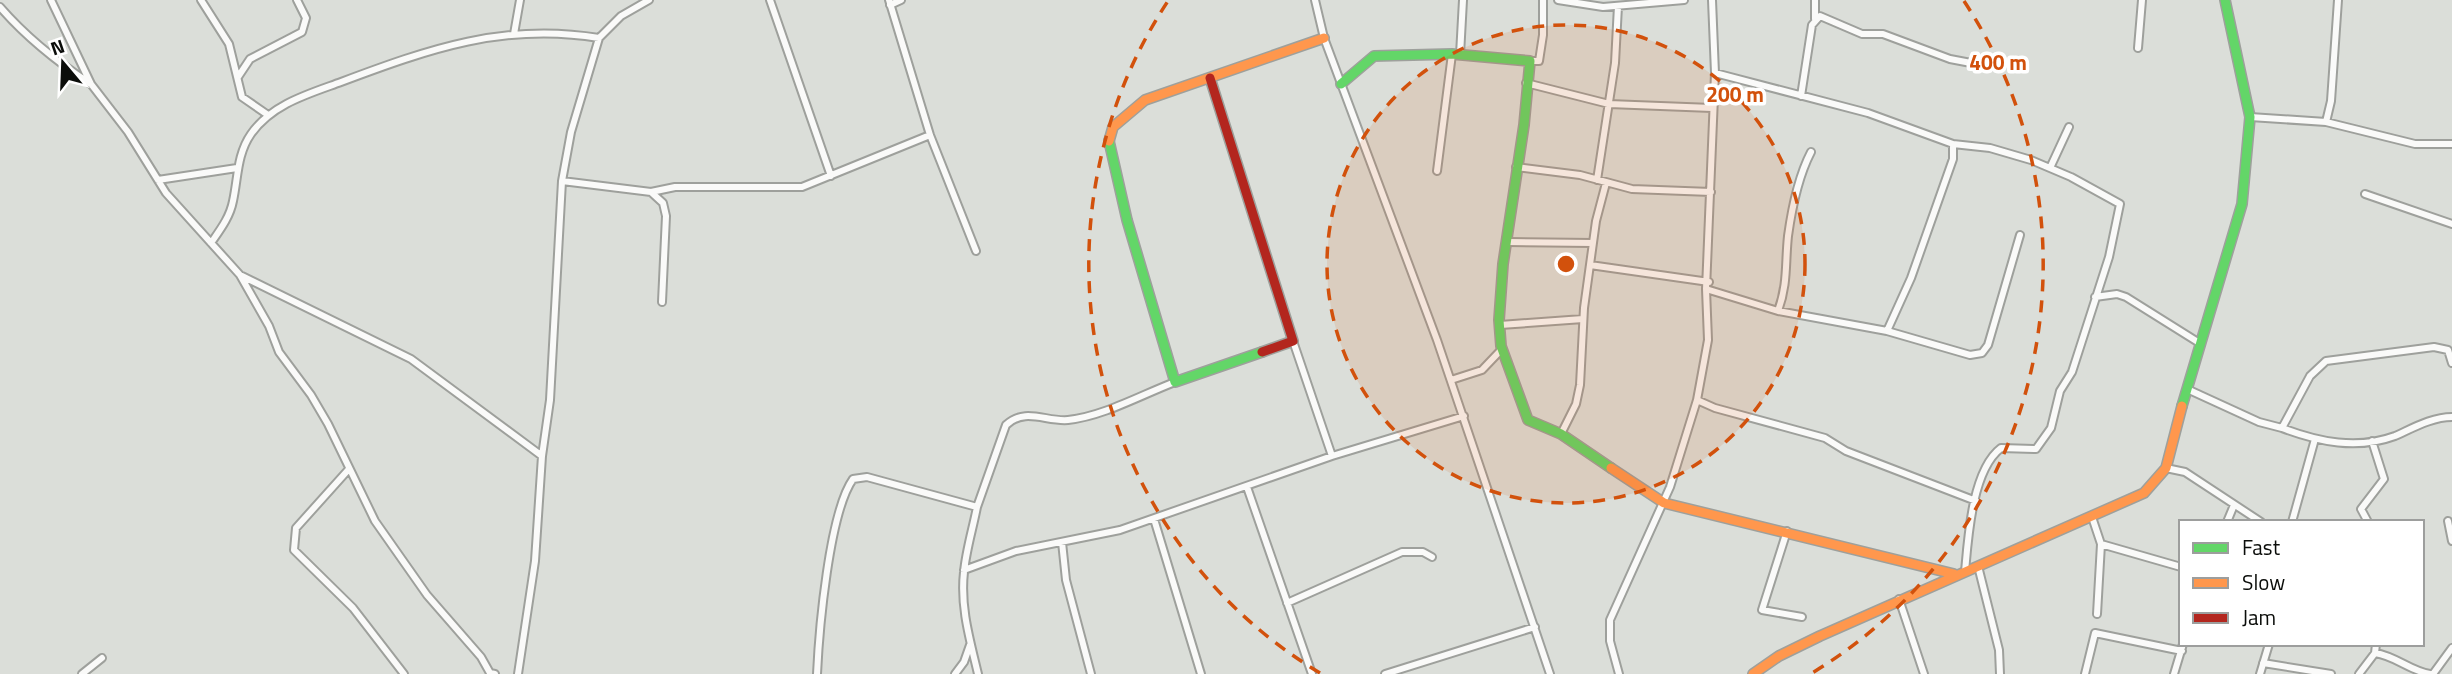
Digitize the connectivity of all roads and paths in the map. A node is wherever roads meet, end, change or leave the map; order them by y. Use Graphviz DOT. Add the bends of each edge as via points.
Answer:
graph roads {
  1 [pos="51,0"];
  2 [pos="201,0"];
  3 [pos="297,0"];
  4 [pos="520,0"];
  5 [pos="649,0"];
  6 [pos="770,0"];
  7 [pos="901,0"];
  8 [pos="1315,0"];
  9 [pos="1463,0"];
  10 [pos="1543,0"];
  11 [pos="1558,0"];
  12 [pos="1684,0"];
  13 [pos="1712,0"];
  14 [pos="1815,0"];
  15 [pos="2143,0"];
  16 [pos="2225,0"];
  17 [pos="2338,0"];
  18 [pos="890,2"];
  19 [pos="1618,6"];
  20 [pos="0,7"];
  21 [pos="1815,19"];
  22 [pos="514,34"];
  23 [pos="599,38"];
  24 [pos="1324,38"];
  25 [pos="2138,48"];
  26 [pos="1456,54"];
  27 [pos="1530,61"];
  28 [pos="1992,67"];
  29 [pos="1715,73"];
  30 [pos="238,76"];
  31 [pos="1210,78"];
  32 [pos="1526,83"];
  33 [pos="91,84"];
  34 [pos="1341,84"];
  35 [pos="1801,96"];
  36 [pos="1609,104"];
  37 [pos="1712,108"];
  38 [pos="268,115"];
  39 [pos="2250,117"];
  40 [pos="2326,122"];
  41 [pos="2069,127"];
  42 [pos="930,135"];
  43 [pos="1953,144"];
  44 [pos="2452,144"];
  45 [pos="1811,152"];
  46 [pos="1516,167"];
  47 [pos="237,168"];
  48 [pos="2050,168"];
  49 [pos="1437,171"];
  50 [pos="831,176"];
  51 [pos="158,180"];
  52 [pos="1597,180"];
  53 [pos="562,181"];
  54 [pos="1606,183"];
  55 [pos="651,192"];
  56 [pos="1711,192"];
  57 [pos="2365,194"];
  58 [pos="2452,224"];
  59 [pos="2020,234"];
  60 [pos="1508,242"];
  61 [pos="211,243"];
  62 [pos="1593,243"];
  63 [pos="975,251"];
  64 [pos="1590,265"];
  65 [pos="240,275"];
  66 [pos="1707,286"];
  67 [pos="2095,297"];
  68 [pos="662,302"];
  69 [pos="1778,312"];
  70 [pos="1583,319"];
  71 [pos="1500,325"];
  72 [pos="1887,331"];
  73 [pos="1293,341"];
  74 [pos="2201,344"];
  75 [pos="1502,349"];
  76 [pos="2452,363"];
  77 [pos="1451,380"];
  78 [pos="1175,382"];
  79 [pos="2187,389"];
  80 [pos="1697,400"];
  81 [pos="1464,416"];
  82 [pos="2452,417"];
  83 [pos="2283,428"];
  84 [pos="1561,434"];
  85 [pos="2315,439"];
  86 [pos="2372,441"];
  87 [pos="542,456"];
  88 [pos="1332,456"];
  89 [pos="2166,468"];
  90 [pos="349,469"];
  91 [pos="1247,487"];
  92 [pos="1976,501"];
  93 [pos="1664,503"];
  94 [pos="2234,505"];
  95 [pos="977,507"];
  96 [pos="2092,517"];
  97 [pos="1154,519"];
  98 [pos="2228,520"];
  99 [pos="2258,520"];
  100 [pos="2293,520"];
  101 [pos="2367,520"];
  102 [pos="2448,521"];
  103 [pos="1787,531"];
  104 [pos="2452,541"];
  105 [pos="1062,542"];
  106 [pos="2101,544"];
  107 [pos="1432,557"];
  108 [pos="1977,564"];
  109 [pos="2179,566"];
  110 [pos="964,570"];
  111 [pos="1965,572"];
  112 [pos="1954,574"];
  113 [pos="1899,599"];
  114 [pos="1287,603"];
  115 [pos="2097,614"];
  116 [pos="1802,617"];
  117 [pos="1535,626"];
  118 [pos="971,643"];
  119 [pos="2268,646"];
  120 [pos="2376,646"];
  121 [pos="2183,648"];
  122 [pos="2452,648"];
  123 [pos="2375,653"];
  124 [pos="103,658"];
  125 [pos="2263,663"];
  126 [pos="82,674"];
  127 [pos="404,674"];
  128 [pos="495,674"];
  129 [pos="518,674"];
  130 [pos="817,674"];
  131 [pos="955,674"];
  132 [pos="978,674"];
  133 [pos="1091,674"];
  134 [pos="1200,674"];
  135 [pos="1312,674"];
  136 [pos="1385,674"];
  137 [pos="1550,674"];
  138 [pos="1619,674"];
  139 [pos="1753,674"];
  140 [pos="1924,674"];
  141 [pos="2000,674"];
  142 [pos="2085,674"];
  143 [pos="2174,674"];
  144 [pos="2260,674"];
  145 [pos="2331,674"];
  146 [pos="2359,674"];
  147 [pos="2431,674"];
  1 -- 33 [label="street"];
  2 -- 30 [label="street" via="229,44"];
  3 -- 30 [label="street" via="306,18 302,32 250,59"];
  4 -- 22 [label="street"];
  5 -- 23 [label="street" via="621,16"];
  6 -- 50 [label="street"];
  7 -- 18 [label="street"];
  8 -- 24 [label="street"];
  9 -- 26 [label="street"];
  10 -- 27 [label="street" via="1539,61"];
  11 -- 19 [label="street"];
  12 -- 19 [label="street"];
  13 -- 29 [label="street"];
  14 -- 21 [label="street"];
  15 -- 25 [label="street"];
  16 -- 39 [label="street"];
  17 -- 40 [label="street"];
  18 -- 42 [label="street"];
  19 -- 36 [label="street"];
  20 -- 33 [label="street" via="55,61"];
  21 -- 28 [label="street" via="1820,16 1862,34 1882,34 1950,59"];
  21 -- 35 [label="street"];
  22 -- 23 [label="street" via="551,31"];
  22 -- 38 [label="street" via="412,54 299,97"];
  23 -- 53 [label="street" via="571,132"];
  24 -- 31 [label="street"];
  24 -- 34 [label="street"];
  26 -- 27 [label="street"];
  26 -- 34 [label="street" via="1374,56"];
  26 -- 49 [label="street"];
  27 -- 32 [label="street"];
  29 -- 35 [label="street"];
  29 -- 37 [label="street"];
  30 -- 38 [label="street" via="247,103"];
  31 -- 73 [label="street"];
  31 -- 78 [label="street" via="1145,100 1113,127 1109,141 1127,220"];
  32 -- 36 [label="street"];
  32 -- 46 [label="street"];
  33 -- 51 [label="street"];
  34 -- 77 [label="street"];
  35 -- 43 [label="street" via="1868,113"];
  36 -- 37 [label="street"];
  36 -- 52 [label="street"];
  37 -- 56 [label="street"];
  38 -- 47 [label="street" via="250,135"];
  39 -- 40 [label="street"];
  39 -- 74 [label="street" via="2236,233"];
  40 -- 44 [label="street" via="2415,144"];
  41 -- 48 [label="street"];
  42 -- 50 [label="street"];
  42 -- 63 [label="street"];
  43 -- 48 [label="street" via="1990,148"];
  43 -- 72 [label="street" via="1953,159 1912,278"];
  45 -- 69 [label="street" via="1800,175 1788,236 1787,287"];
  46 -- 52 [label="street"];
  46 -- 60 [label="street"];
  47 -- 51 [label="street"];
  47 -- 61 [label="street" via="229,213"];
  48 -- 67 [label="street" via="2120,204"];
  50 -- 55 [label="street" via="802,187 675,187"];
  51 -- 61 [label="street"];
  52 -- 54 [label="street"];
  53 -- 55 [label="street"];
  53 -- 87 [label="street" via="550,400"];
  54 -- 56 [label="street" via="1632,189"];
  54 -- 62 [label="street"];
  55 -- 68 [label="street" via="663,203 666,216"];
  56 -- 66 [label="street"];
  57 -- 58 [label="street"];
  59 -- 72 [label="street" via="1982,353 1970,355"];
  60 -- 62 [label="street"];
  60 -- 71 [label="street"];
  61 -- 65 [label="street"];
  62 -- 64 [label="street"];
  64 -- 66 [label="street"];
  64 -- 70 [label="street"];
  65 -- 87 [label="street" via="411,359"];
  65 -- 90 [label="street" via="279,352 311,395"];
  66 -- 69 [label="street"];
  66 -- 80 [label="street" via="1708,340"];
  67 -- 74 [label="street" via="2126,297"];
  67 -- 92 [label="street" via="2051,428 2036,449 2001,448 1995,453"];
  69 -- 72 [label="street"];
  70 -- 71 [label="street"];
  70 -- 84 [label="street" via="1576,404"];
  71 -- 75 [label="street"];
  73 -- 78 [label="street"];
  73 -- 88 [label="street"];
  74 -- 79 [label="street"];
  75 -- 77 [label="street" via="1482,370"];
  75 -- 84 [label="street" via="1528,420"];
  76 -- 83 [label="street" via="2448,351 2434,346 2333,359 2310,376"];
  77 -- 81 [label="street"];
  78 -- 95 [label="street" via="1086,416 1065,420 1014,417 1006,425"];
  79 -- 83 [label="street"];
  79 -- 89 [label="street"];
  80 -- 92 [label="street" via="1825,438 1846,451"];
  80 -- 93 [label="street"];
  81 -- 88 [label="street"];
  81 -- 117 [label="street"];
  82 -- 86 [label="street"];
  83 -- 85 [label="street"];
  84 -- 93 [label="street"];
  85 -- 86 [label="street"];
  85 -- 100 [label="street"];
  86 -- 101 [label="street" via="2384,478 2361,509"];
  87 -- 129 [label="street" via="535,561"];
  88 -- 91 [label="street"];
  89 -- 94 [label="street" via="2185,472"];
  89 -- 96 [label="street" via="2144,493"];
  90 -- 127 [label="street" via="296,528 294,550 353,608"];
  90 -- 128 [label="street" via="375,521 427,595"];
  91 -- 97 [label="street"];
  91 -- 114 [label="street"];
  92 -- 111 [label="street"];
  93 -- 103 [label="street"];
  93 -- 138 [label="street" via="1610,620"];
  94 -- 98 [label="street"];
  94 -- 99 [label="street"];
  95 -- 110 [label="street"];
  95 -- 130 [label="street" via="881,479 853,479 839,514 822,611"];
  96 -- 106 [label="street"];
  96 -- 108 [label="street"];
  97 -- 105 [label="street"];
  97 -- 134 [label="street"];
  102 -- 104 [label="street"];
  103 -- 112 [label="street"];
  103 -- 116 [label="street" via="1762,610"];
  105 -- 110 [label="street" via="1016,551"];
  105 -- 133 [label="street" via="1066,580"];
  106 -- 109 [label="street"];
  106 -- 115 [label="street"];
  107 -- 114 [label="street" via="1402,552"];
  108 -- 111 [label="street"];
  108 -- 141 [label="street" via="1999,650"];
  110 -- 118 [label="street" via="964,614"];
  111 -- 112 [label="street"];
  112 -- 113 [label="street"];
  113 -- 139 [label="street" via="1789,651"];
  113 -- 140 [label="street"];
  114 -- 135 [label="street"];
  117 -- 136 [label="street"];
  117 -- 137 [label="street"];
  118 -- 131 [label="street"];
  118 -- 132 [label="street"];
  119 -- 125 [label="street"];
  120 -- 123 [label="street"];
  121 -- 142 [label="street" via="2095,634"];
  121 -- 143 [label="street"];
  122 -- 147 [label="street"];
  123 -- 146 [label="street"];
  123 -- 147 [label="street"];
  124 -- 126 [label="street"];
  125 -- 144 [label="street"];
  125 -- 145 [label="street"];
}
